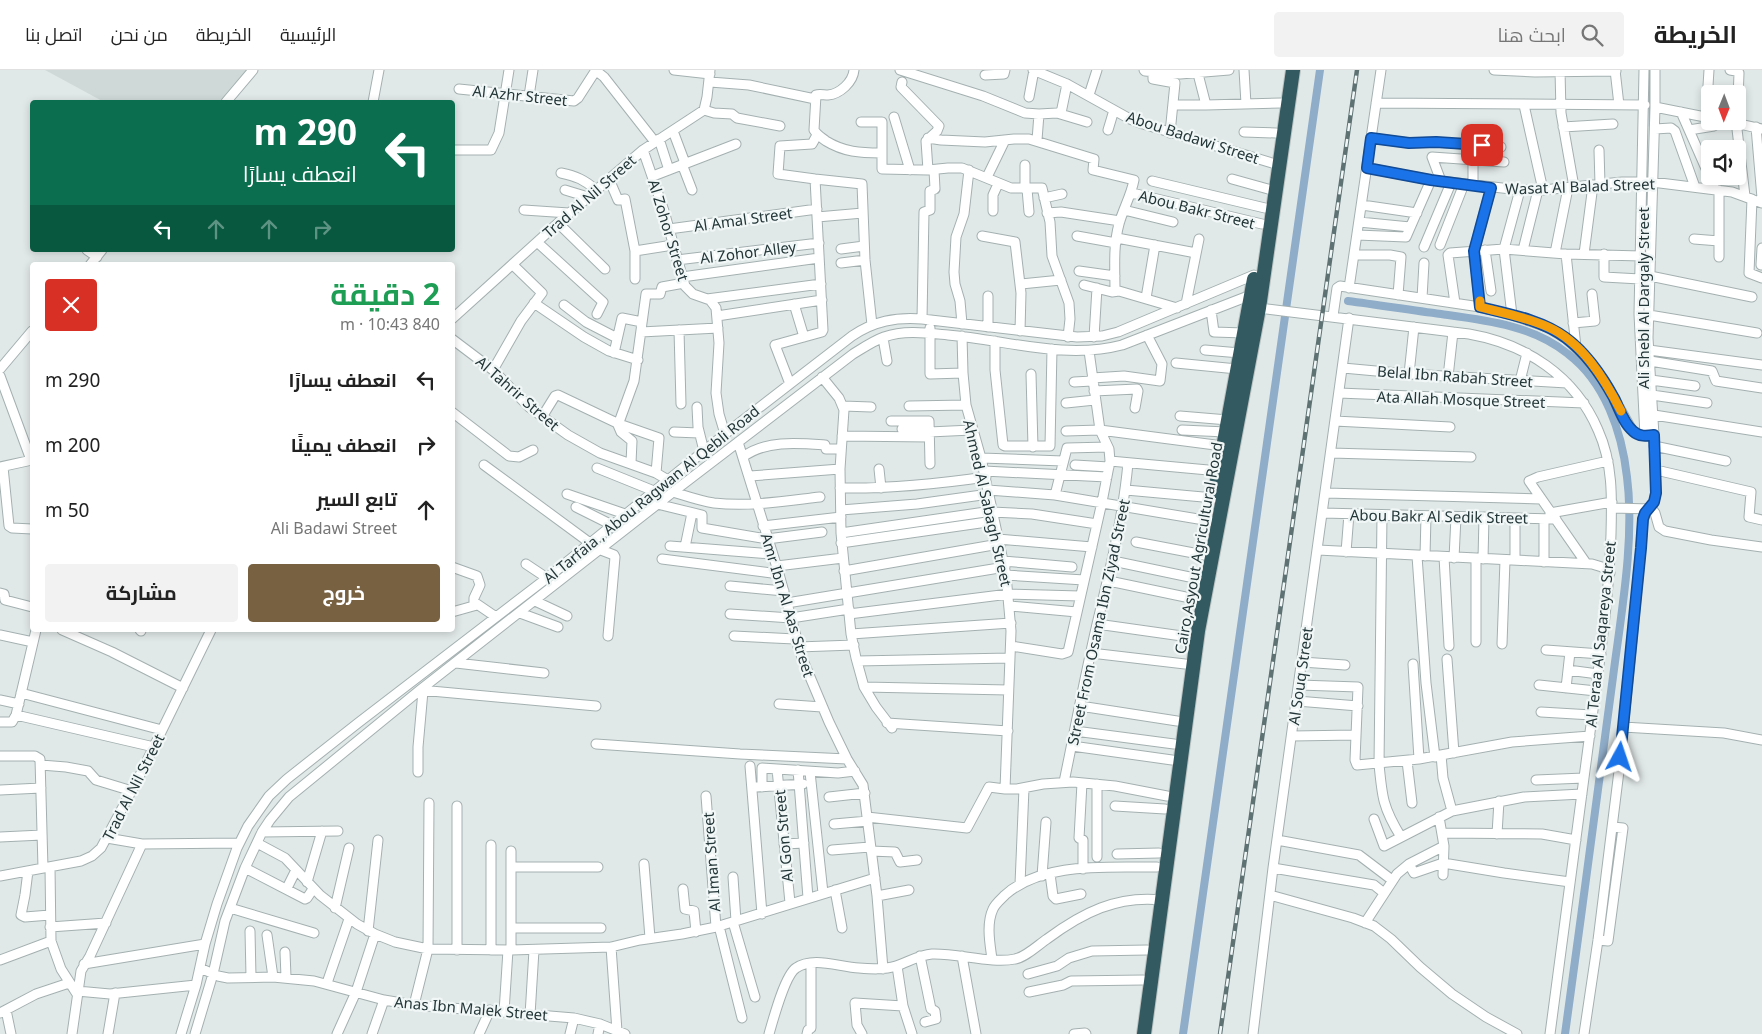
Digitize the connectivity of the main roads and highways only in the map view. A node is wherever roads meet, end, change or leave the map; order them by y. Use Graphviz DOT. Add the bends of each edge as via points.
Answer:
graph roads {
  1 [pos="1284,70"];
  2 [pos="1293,70"];
  3 [pos="1214,516"];
  4 [pos="1158,900"];
  5 [pos="1136,1034"];
  6 [pos="1144,1034"];
  1 -- 3 [label="highway, Cairo,Asyout Agricultural Road" via="1251,295 1214,498"];
  2 -- 3 [label="highway, Cairo,Asyout Agricultural Road" via="1266,309"];
  3 -- 4 [label="highway, Cairo,Asyout Agricultural Road"];
  3 -- 4 [label="highway, Cairo,Asyout Agricultural Road" via="1199,579 1185,664 1158,860"];
  4 -- 5 [label="highway, Cairo,Asyout Agricultural Road" via="1147,950"];
  4 -- 6 [label="highway, Cairo,Asyout Agricultural Road"];
}
